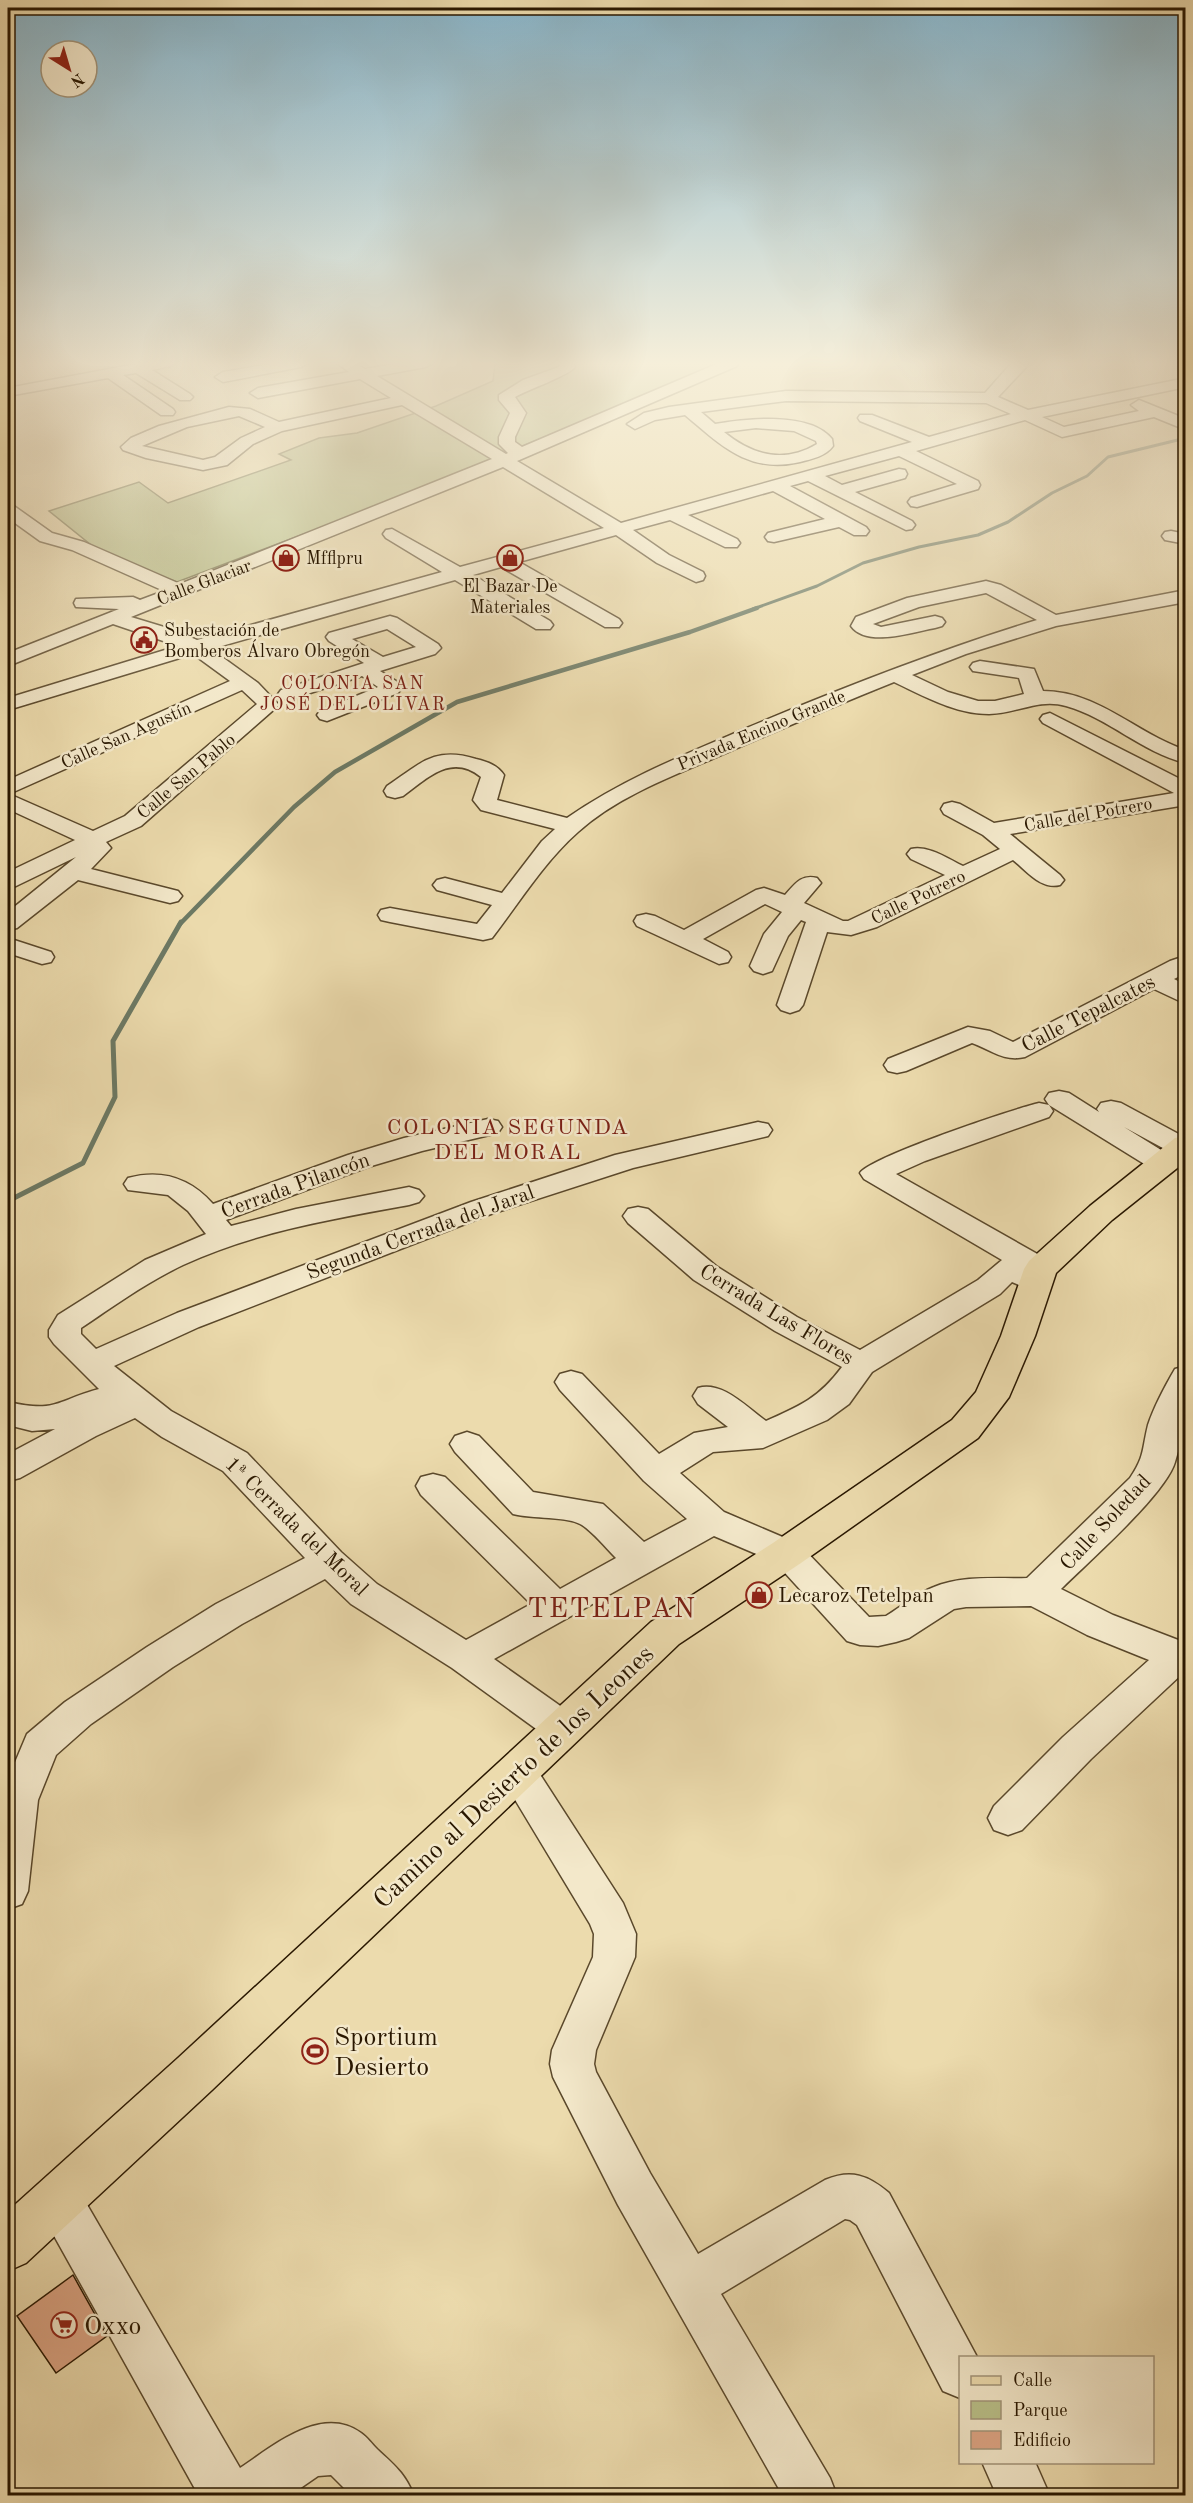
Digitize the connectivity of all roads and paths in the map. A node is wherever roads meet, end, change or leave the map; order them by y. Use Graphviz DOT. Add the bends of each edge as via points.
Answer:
graph roads {
  1 [pos="456,480"];
  2 [pos="535,480"];
  3 [pos="798,480"];
  4 [pos="819,480"];
  5 [pos="878,480"];
  6 [pos="961,480"];
  7 [pos="776,486"];
  8 [pos="841,490"];
  9 [pos="8,494"];
  10 [pos="917,502"];
  11 [pos="8,510"];
  12 [pos="674,515"];
  13 [pos="49,520"];
  14 [pos="841,521"];
  15 [pos="906,525"];
  16 [pos="27,526"];
  17 [pos="620,530"];
  18 [pos="860,531"];
  19 [pos="392,534"];
  20 [pos="774,537"];
  21 [pos="731,543"];
  22 [pos="78,546"];
  23 [pos="690,551"];
  24 [pos="663,559"];
  25 [pos="505,562"];
  26 [pos="458,576"];
  27 [pos="696,576"];
  28 [pos="180,591"];
  29 [pos="1184,598"];
  30 [pos="83,603"];
  31 [pos="148,603"];
  32 [pos="342,607"];
  33 [pos="112,618"];
  34 [pos="1053,621"];
  35 [pos="935,622"];
  36 [pos="612,623"];
  37 [pos="543,625"];
  38 [pos="371,626"];
  39 [pos="195,647"];
  40 [pos="8,660"];
  41 [pos="372,667"];
  42 [pos="980,667"];
  43 [pos="894,675"];
  44 [pos="244,682"];
  45 [pos="288,694"];
  46 [pos="1035,697"];
  47 [pos="12,704"];
  48 [pos="327,715"];
  49 [pos="1050,719"];
  50 [pos="1185,757"];
  51 [pos="8,788"];
  52 [pos="395,791"];
  53 [pos="1185,791"];
  54 [pos="1185,798"];
  55 [pos="8,801"];
  56 [pos="952,809"];
  57 [pos="571,826"];
  58 [pos="991,830"];
  59 [pos="96,841"];
  60 [pos="1015,850"];
  61 [pos="919,854"];
  62 [pos="74,872"];
  63 [pos="963,874"];
  64 [pos="1052,880"];
  65 [pos="8,881"];
  66 [pos="809,883"];
  67 [pos="445,885"];
  68 [pos="170,896"];
  69 [pos="506,901"];
  70 [pos="793,907"];
  71 [pos="390,915"];
  72 [pos="819,920"];
  73 [pos="646,921"];
  74 [pos="8,923"];
  75 [pos="684,940"];
  76 [pos="8,945"];
  77 [pos="42,957"];
  78 [pos="720,957"];
  79 [pos="763,966"];
  80 [pos="1179,966"];
  81 [pos="1155,979"];
  82 [pos="1185,996"];
  83 [pos="790,1005"];
  84 [pos="897,1065"];
  85 [pos="1088,1097"];
  86 [pos="488,1127"];
  87 [pos="758,1130"];
  88 [pos="1177,1152"];
  89 [pos="138,1184"];
  90 [pos="408,1196"];
  91 [pos="638,1216"];
  92 [pos="216,1228"];
  93 [pos="1038,1276"];
  94 [pos="92,1364"];
  95 [pos="861,1364"];
  96 [pos="1185,1377"];
  97 [pos="571,1382"];
  98 [pos="128,1397"];
  99 [pos="8,1413"];
  100 [pos="773,1424"];
  101 [pos="706,1441"];
  102 [pos="467,1444"];
  103 [pos="8,1469"];
  104 [pos="656,1472"];
  105 [pos="433,1486"];
  106 [pos="712,1521"];
  107 [pos="788,1553"];
  108 [pos="641,1560"];
  109 [pos="329,1561"];
  110 [pos="1036,1592"];
  111 [pos="556,1607"];
  112 [pos="465,1658"];
  113 [pos="1181,1658"];
  114 [pos="563,1728"];
  115 [pos="518,1773"];
  116 [pos="1008,1818"];
  117 [pos="8,1891"];
  118 [pos="59,2200"];
  119 [pos="8,2245"];
  120 [pos="689,2286"];
  121 [pos="959,2372"];
  122 [pos="1008,2464"];
  123 [pos="227,2496"];
  124 [pos="243,2496"];
  125 [pos="388,2496"];
  126 [pos="812,2496"];
  127 [pos="1025,2496"];
  1 -- 28 [label="street, Calle Glaciar"];
  2 -- 17 [label="street"];
  3 -- 7 [label="street"];
  4 -- 8 [label="street"];
  5 -- 8 [label="street"];
  6 -- 10 [label="street" via="972,485"];
  7 -- 12 [label="street"];
  7 -- 14 [label="street"];
  8 -- 15 [label="street"];
  9 -- 13 [label="street"];
  11 -- 16 [label="street"];
  12 -- 17 [label="street"];
  12 -- 21 [label="street"];
  13 -- 16 [label="street"];
  13 -- 22 [label="street" via="68,532"];
  14 -- 18 [label="street"];
  14 -- 20 [label="street"];
  16 -- 22 [label="street" via="46,537"];
  17 -- 24 [label="street"];
  17 -- 25 [label="street"];
  19 -- 26 [label="street"];
  22 -- 28 [label="street"];
  23 -- 24 [label="street"];
  24 -- 27 [label="street"];
  25 -- 26 [label="street"];
  25 -- 36 [label="street"];
  26 -- 32 [label="street"];
  26 -- 37 [label="street"];
  28 -- 31 [label="street, Calle Glaciar"];
  29 -- 34 [label="street, Privada Encino Grande"];
  30 -- 31 [label="street"];
  31 -- 33 [label="street, Calle Glaciar"];
  32 -- 38 [label="street"];
  32 -- 39 [label="street"];
  33 -- 39 [label="street, Calle San Pablo" via="176,637"];
  33 -- 40 [label="street, Calle Glaciar"];
  34 -- 35 [label="street" via="986,587 914,602 863,621 861,626 880,633"];
  34 -- 43 [label="street, Privada Encino Grande"];
  38 -- 41 [label="street" via="336,637"];
  38 -- 41 [label="street" via="392,623 430,646 428,650"];
  39 -- 44 [label="street, Calle San Pablo"];
  39 -- 47 [label="street"];
  41 -- 45 [label="street"];
  41 -- 48 [label="street" via="391,689"];
  42 -- 46 [label="street" via="1027,673"];
  43 -- 46 [label="street" via="975,707 1006,706"];
  43 -- 57 [label="street, Privada Encino Grande" via="643,781"];
  44 -- 51 [label="street, Calle San Agustín"];
  44 -- 59 [label="street, Calle San Pablo" via="269,705 153,806"];
  46 -- 50 [label="street" via="1075,702 1098,711 1156,746"];
  49 -- 53 [label="street"];
  52 -- 57 [label="street" via="437,762 455,759 484,768 493,776 484,800 489,805"];
  54 -- 58 [label="street, Calle del Potrero"];
  55 -- 59 [label="street"];
  56 -- 58 [label="street"];
  57 -- 69 [label="street, Privada Encino Grande"];
  58 -- 60 [label="street"];
  59 -- 62 [label="street" via="100,847"];
  59 -- 65 [label="street"];
  60 -- 63 [label="street, Calle Potrero"];
  60 -- 64 [label="street"];
  61 -- 63 [label="street"];
  62 -- 68 [label="street"];
  62 -- 74 [label="street"];
  63 -- 72 [label="street, Calle Potrero" via="850,928"];
  66 -- 70 [label="street"];
  67 -- 69 [label="street"];
  69 -- 71 [label="street, Privada Encino Grande" via="483,933"];
  70 -- 72 [label="street, Calle Potrero"];
  70 -- 75 [label="street, Calle Potrero" via="761,895"];
  70 -- 79 [label="street"];
  72 -- 83 [label="street"];
  73 -- 75 [label="street"];
  75 -- 78 [label="street"];
  76 -- 77 [label="street"];
  80 -- 81 [label="street, Calle Tepalcates"];
  81 -- 82 [label="street"];
  81 -- 84 [label="street, Calle Tepalcates" via="1016,1051 972,1034"];
  85 -- 88 [label="street"];
  86 -- 92 [label="street, Cerrada Pilancón" via="358,1161"];
  87 -- 94 [label="street, Segunda Cerrada del Jaral" via="624,1161 481,1208 154,1333"];
  88 -- 93 [label="main road, Camino al Desierto de los Leones" via="1101,1213"];
  88 -- 93 [label="street" via="1049,1105 873,1173"];
  89 -- 92 [label="street" via="170,1185 194,1202"];
  90 -- 92 [label="street, Cerrada Pilancón"];
  91 -- 95 [label="street, Cerrada Las Flores" via="705,1273 786,1324"];
  92 -- 94 [label="street, 1ª Cerrada del Moral" via="186,1252 130,1281 69,1322 65,1337"];
  93 -- 95 [label="street" via="1009,1268 990,1287"];
  93 -- 107 [label="main road, Camino al Desierto de los Leones" via="1018,1336 991,1397 965,1429"];
  94 -- 98 [label="street, 1ª Cerrada del Moral"];
  95 -- 100 [label="street" via="838,1396 816,1412"];
  96 -- 110 [label="street, Calle Soledad" via="1166,1424 1158,1463 1142,1488"];
  97 -- 104 [label="street"];
  98 -- 99 [label="street" via="44,1421"];
  98 -- 103 [label="street" via="84,1428"];
  98 -- 109 [label="street, 1ª Cerrada del Moral" via="176,1430 235,1462"];
  100 -- 101 [label="street"];
  100 -- 101 [label="street" via="721,1405"];
  101 -- 104 [label="street"];
  102 -- 108 [label="street" via="525,1505 591,1513"];
  104 -- 106 [label="street"];
  105 -- 111 [label="street"];
  106 -- 107 [label="street"];
  106 -- 108 [label="street"];
  107 -- 110 [label="street" via="860,1631 896,1628 945,1597"];
  107 -- 114 [label="main road, Camino al Desierto de los Leones" via="665,1633"];
  108 -- 111 [label="street"];
  109 -- 112 [label="street, 1ª Cerrada del Moral" via="364,1594"];
  109 -- 117 [label="street" via="229,1614 160,1657 78,1713 41,1745 18,1800"];
  110 -- 113 [label="street" via="1100,1625"];
  111 -- 112 [label="street"];
  112 -- 114 [label="street, 1ª Cerrada del Moral"];
  113 -- 116 [label="street" via="1077,1748"];
  114 -- 115 [label="main road, Camino al Desierto de los Leones"];
  115 -- 118 [label="main road, Camino al Desierto de los Leones"];
  115 -- 120 [label="street" via="608,1916 615,1934 614,1957 574,2050 575,2077"];
  118 -- 119 [label="main road, Camino al Desierto de los Leones"];
  118 -- 123 [label="street"];
  120 -- 121 [label="street" via="841,2196 860,2198 873,2209"];
  120 -- 126 [label="street"];
  122 -- 127 [label="street"];
  124 -- 125 [label="street" via="306,2454 323,2449 342,2450"];
}
